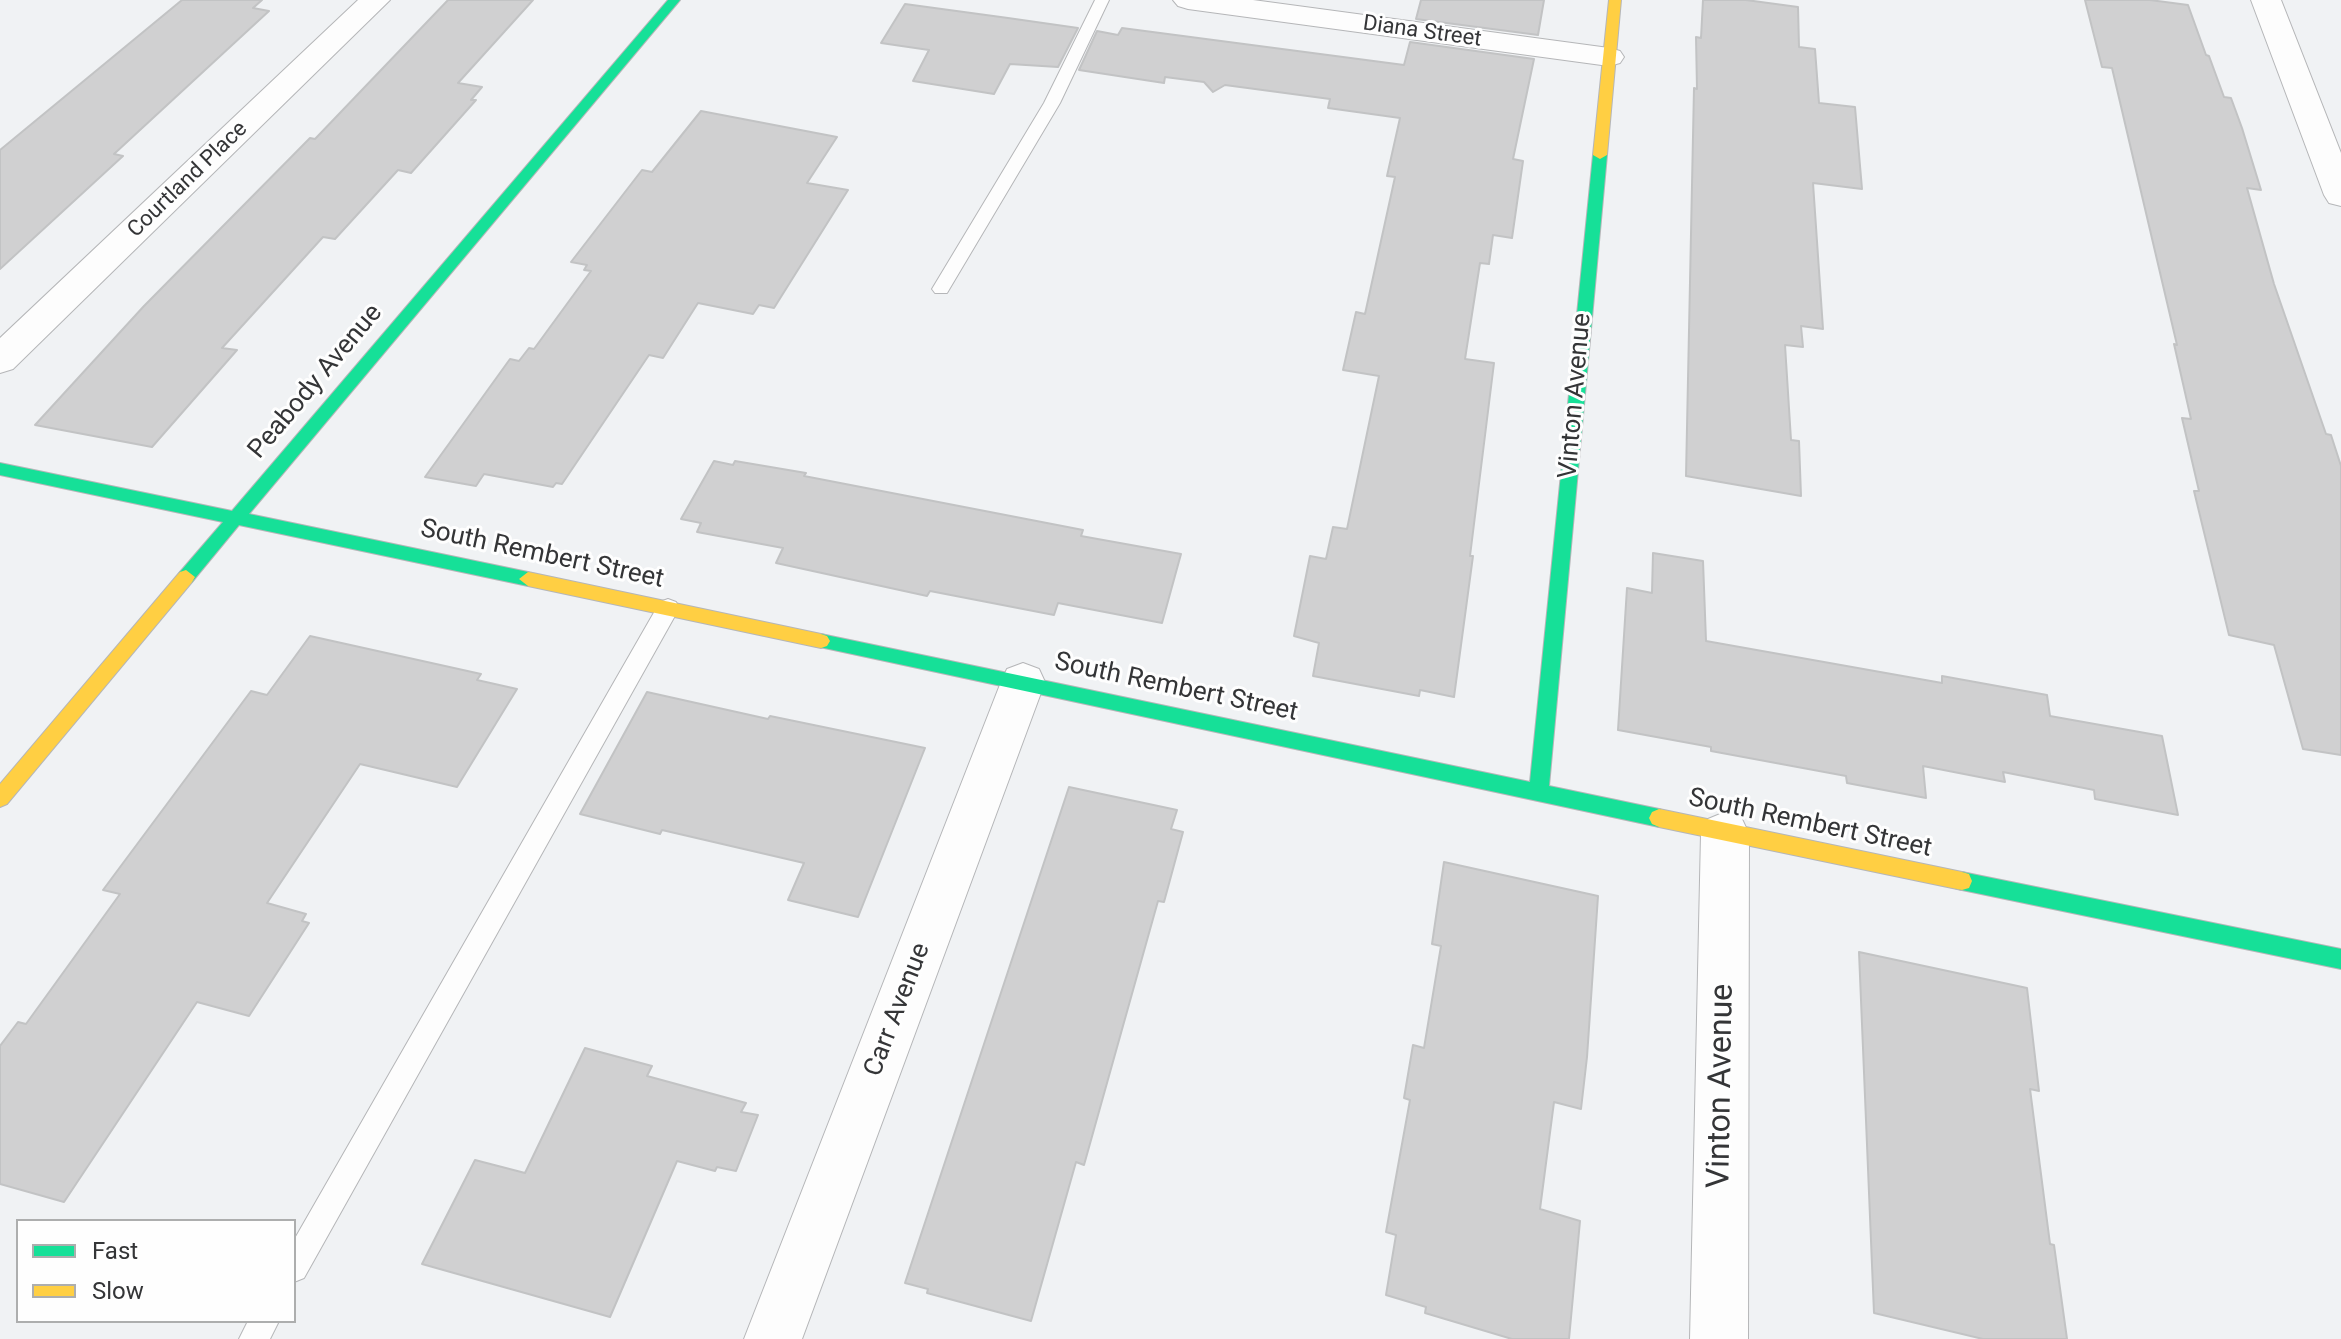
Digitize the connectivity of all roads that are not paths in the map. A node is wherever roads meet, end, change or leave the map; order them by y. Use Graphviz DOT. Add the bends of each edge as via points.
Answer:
graph roads {
  1 [pos="375,0"];
  2 [pos="674,0"];
  3 [pos="1102,0"];
  4 [pos="1188,0"];
  5 [pos="1615,0"];
  6 [pos="2266,0"];
  7 [pos="1609,57"];
  8 [pos="2341,195"];
  9 [pos="941,289"];
  10 [pos="0,360"];
  11 [pos="0,469"];
  12 [pos="235,518"];
  13 [pos="668,608"];
  14 [pos="1023,682"];
  15 [pos="1539,792"];
  16 [pos="0,798"];
  17 [pos="1725,834"];
  18 [pos="2341,959"];
  19 [pos="296,1264"];
  20 [pos="773,1339"];
  21 [pos="1719,1339"];
  1 -- 10 [label="street, Courtland Place"];
  2 -- 12 [label="street, Peabody Avenue"];
  3 -- 9 [label="lane" via="1052,103"];
  4 -- 7 [label="street, Diana Street"];
  5 -- 7 [label="street, Vinton Avenue"];
  6 -- 8 [label="street"];
  7 -- 15 [label="street, Vinton Avenue"];
  11 -- 12 [label="street, South Rembert Street"];
  12 -- 13 [label="street, South Rembert Street"];
  12 -- 16 [label="street, Peabody Avenue"];
  13 -- 14 [label="street, South Rembert Street"];
  13 -- 19 [label="lane"];
  14 -- 15 [label="street, South Rembert Street"];
  14 -- 20 [label="street, Carr Avenue"];
  15 -- 17 [label="street, South Rembert Street"];
  17 -- 18 [label="street, South Rembert Street"];
  17 -- 21 [label="street, Vinton Avenue"];
}
